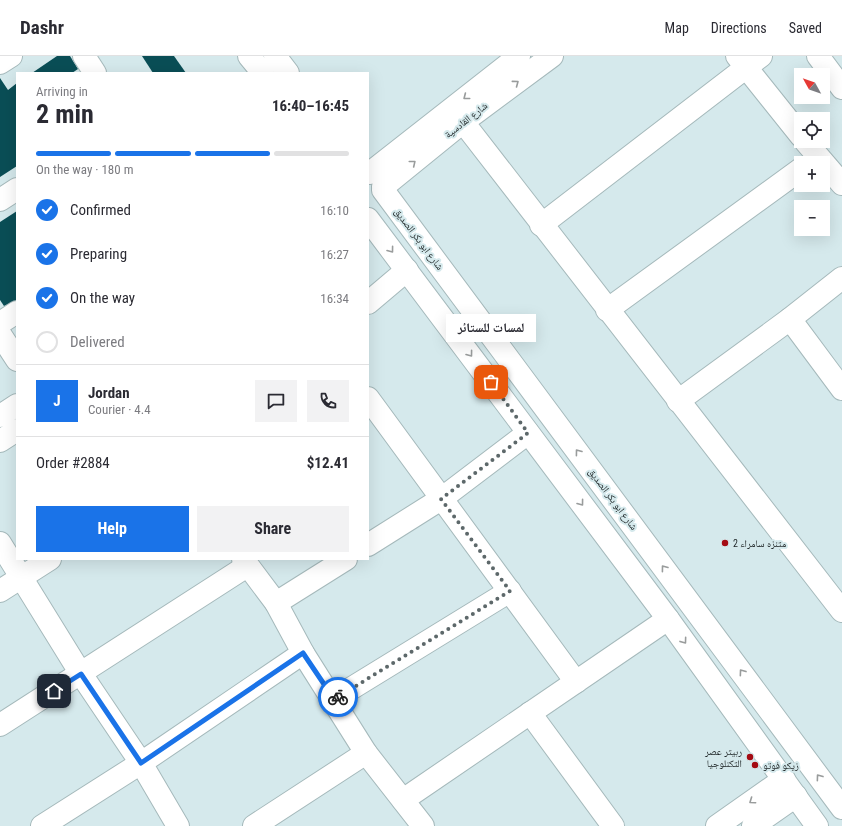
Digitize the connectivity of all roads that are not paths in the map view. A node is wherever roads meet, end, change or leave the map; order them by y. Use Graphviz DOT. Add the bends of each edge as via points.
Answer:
graph roads {
  1 [pos="11,56"];
  2 [pos="249,56"];
  3 [pos="275,56"];
  4 [pos="519,56"];
  5 [pos="552,56"];
  6 [pos="818,56"];
  7 [pos="748,60"];
  8 [pos="0,63"];
  9 [pos="262,72"];
  10 [pos="287,72"];
  11 [pos="842,88"];
  12 [pos="463,122"];
  13 [pos="794,126"];
  14 [pos="794,168"];
  15 [pos="830,174"];
  16 [pos="376,181"];
  17 [pos="842,184"];
  18 [pos="16,190"];
  19 [pos="0,200"];
  20 [pos="369,209"];
  21 [pos="369,220"];
  22 [pos="541,225"];
  23 [pos="407,270"];
  24 [pos="842,278"];
  25 [pos="369,302"];
  26 [pos="607,310"];
  27 [pos="16,313"];
  28 [pos="790,319"];
  29 [pos="0,323"];
  30 [pos="0,334"];
  31 [pos="16,358"];
  32 [pos="842,389"];
  33 [pos="678,401"];
  34 [pos="369,403"];
  35 [pos="16,406"];
  36 [pos="0,416"];
  37 [pos="16,431"];
  38 [pos="528,433"];
  39 [pos="0,441"];
  40 [pos="441,499"];
  41 [pos="0,543"];
  42 [pos="369,544"];
  43 [pos="48,560"];
  44 [pos="344,560"];
  45 [pos="245,562"];
  46 [pos="21,577"];
  47 [pos="0,591"];
  48 [pos="510,591"];
  49 [pos="276,603"];
  50 [pos="842,611"];
  51 [pos="668,619"];
  52 [pos="303,653"];
  53 [pos="81,674"];
  54 [pos="576,682"];
  55 [pos="334,699"];
  56 [pos="530,713"];
  57 [pos="0,725"];
  58 [pos="366,753"];
  59 [pos="141,763"];
  60 [pos="790,787"];
  61 [pos="403,800"];
  62 [pos="842,808"];
  63 [pos="284,818"];
  64 [pos="42,826"];
  65 [pos="178,826"];
  66 [pos="254,826"];
  67 [pos="423,826"];
  68 [pos="613,826"];
  69 [pos="717,826"];
  70 [pos="753,826"];
  71 [pos="817,826"];
  1 -- 8 [label="street"];
  2 -- 9 [label="street"];
  3 -- 10 [label="street"];
  4 -- 16 [label="street, شارع القادسية, one-way"];
  12 -- 5 [label="street, شارع القادسية, one-way"];
  6 -- 11 [label="street"];
  7 -- 13 [label="street"];
  7 -- 22 [label="street"];
  16 -- 12 [label="street, شارع القادسية, one-way"];
  12 -- 22 [label="street"];
  14 -- 26 [label="street"];
  15 -- 17 [label="street"];
  16 -- 20 [label="street" via="381,199"];
  62 -- 16 [label="street, شارع ابو بكر الصديق, one-way"];
  18 -- 19 [label="street"];
  21 -- 23 [label="street, one-way"];
  22 -- 26 [label="street"];
  23 -- 25 [label="street"];
  23 -- 38 [label="street, one-way"];
  24 -- 28 [label="street"];
  26 -- 33 [label="street"];
  27 -- 29 [label="street"];
  28 -- 32 [label="street"];
  28 -- 33 [label="street"];
  30 -- 31 [label="street"];
  33 -- 50 [label="street"];
  34 -- 40 [label="street"];
  35 -- 36 [label="street"];
  37 -- 39 [label="street"];
  38 -- 40 [label="street"];
  38 -- 51 [label="street, one-way"];
  40 -- 42 [label="street"];
  40 -- 48 [label="street"];
  41 -- 46 [label="street"];
  43 -- 46 [label="street"];
  44 -- 49 [label="street"];
  45 -- 49 [label="street"];
  45 -- 53 [label="street"];
  46 -- 47 [label="street"];
  46 -- 53 [label="street"];
  48 -- 54 [label="street"];
  48 -- 55 [label="street"];
  49 -- 52 [label="street"];
  51 -- 54 [label="street"];
  51 -- 60 [label="street, one-way"];
  52 -- 55 [label="street"];
  52 -- 59 [label="street"];
  53 -- 57 [label="street"];
  53 -- 59 [label="street"];
  54 -- 56 [label="street"];
  55 -- 58 [label="street"];
  56 -- 61 [label="street"];
  56 -- 68 [label="street"];
  58 -- 61 [label="street"];
  58 -- 63 [label="street"];
  59 -- 64 [label="street"];
  59 -- 65 [label="street"];
  60 -- 69 [label="street, one-way"];
  60 -- 70 [label="street"];
  60 -- 71 [label="street"];
  61 -- 67 [label="street"];
  63 -- 66 [label="street"];
}
